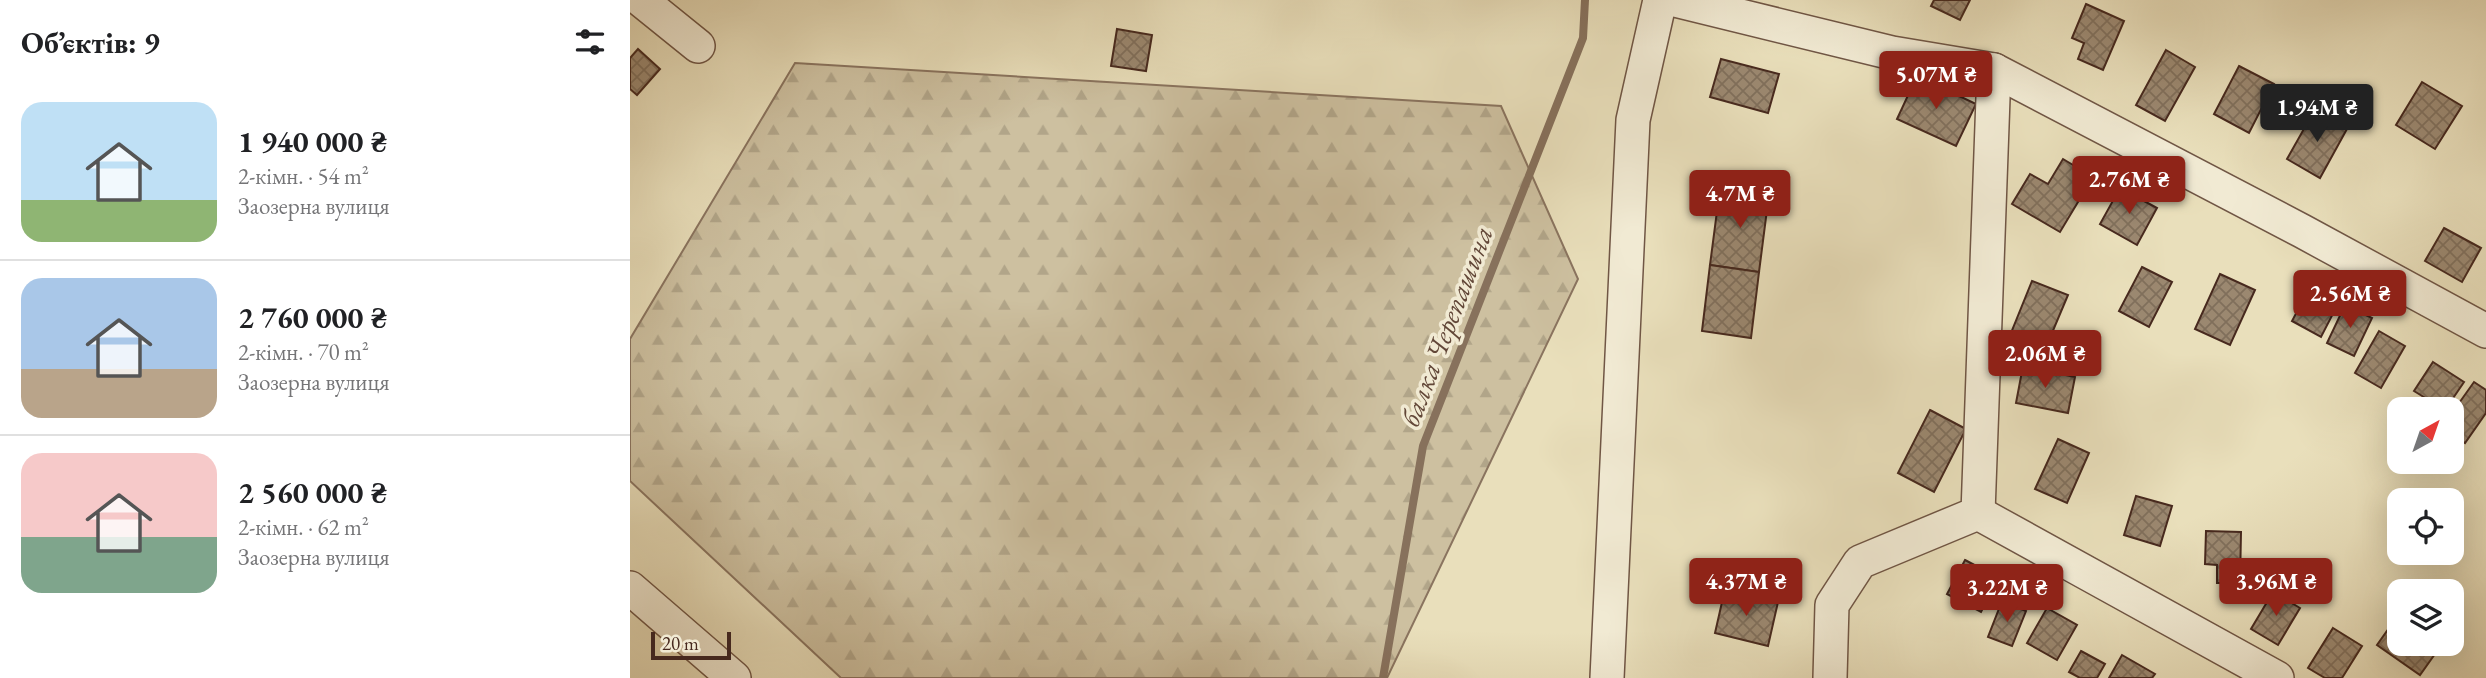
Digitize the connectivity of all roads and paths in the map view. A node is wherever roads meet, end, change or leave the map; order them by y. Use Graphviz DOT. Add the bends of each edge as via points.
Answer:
graph roads {
  1 [pos="641,0"];
  2 [pos="1660,0"];
  3 [pos="1675,0"];
  4 [pos="698,46"];
  5 [pos="1994,70"];
  6 [pos="2486,331"];
  7 [pos="1978,513"];
  8 [pos="630,588"];
  9 [pos="734,678"];
  10 [pos="1607,678"];
  11 [pos="1830,678"];
  12 [pos="2277,678"];
  1 -- 4 [label="street"];
  2 -- 10 [label="street" via="1633,120"];
  3 -- 5 [label="street" via="1892,53"];
  5 -- 6 [label="street"];
  5 -- 7 [label="street"];
  7 -- 11 [label="street" via="1860,562 1832,605"];
  7 -- 12 [label="street"];
  8 -- 9 [label="street"];
}
